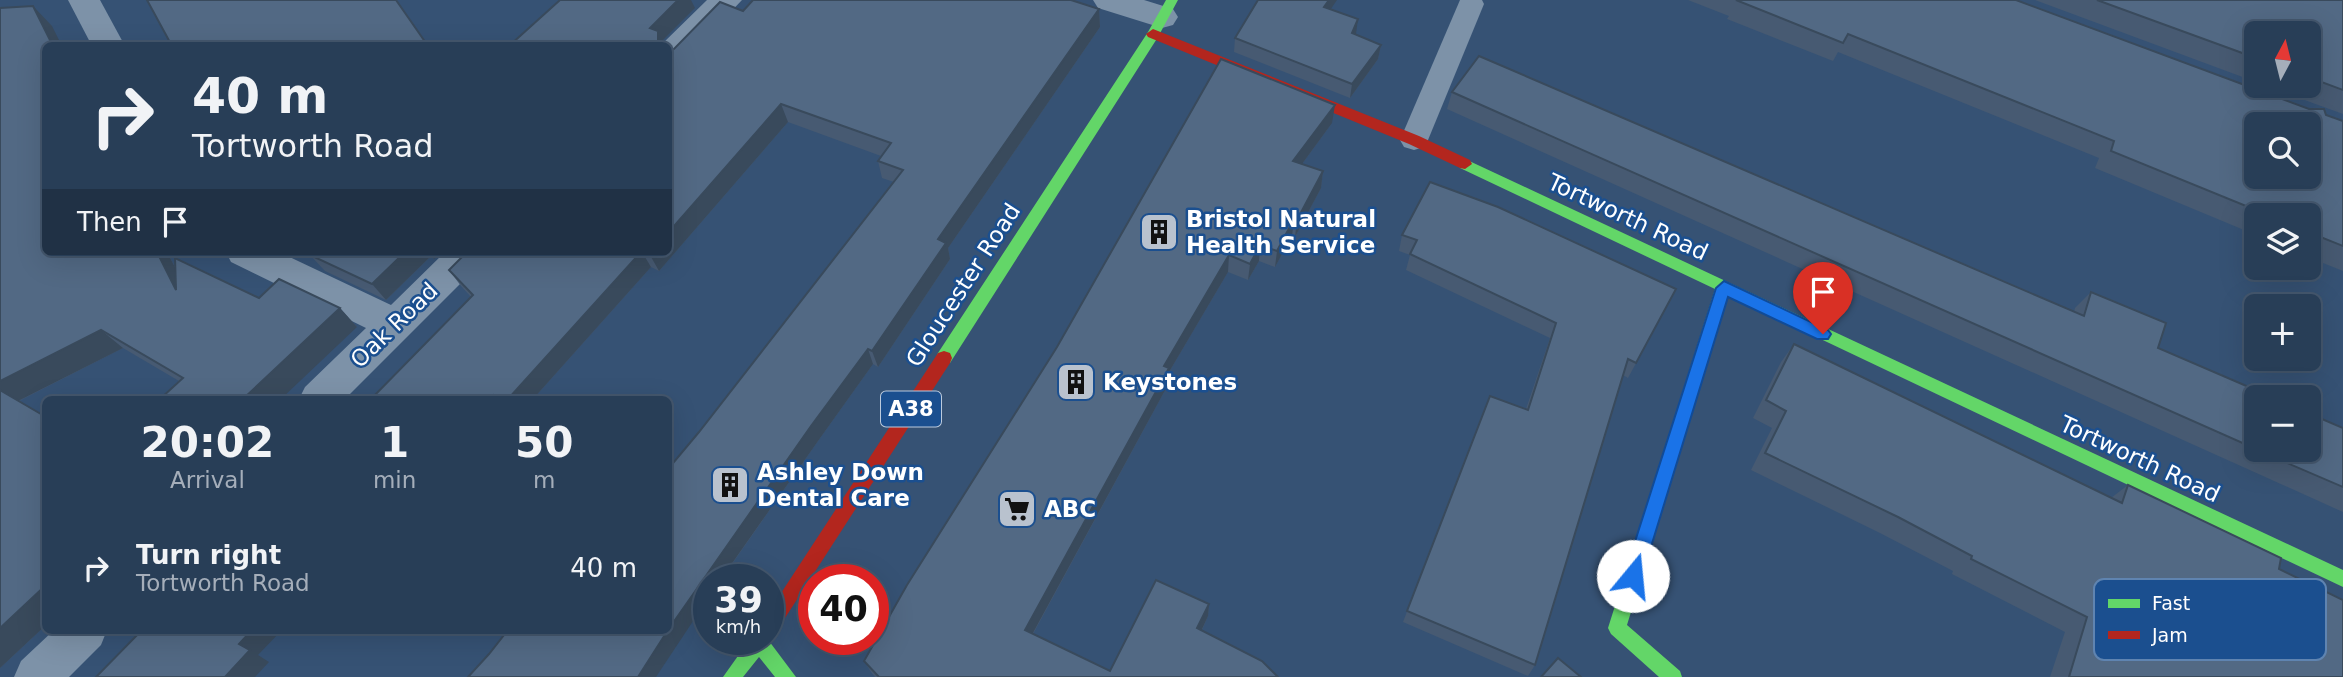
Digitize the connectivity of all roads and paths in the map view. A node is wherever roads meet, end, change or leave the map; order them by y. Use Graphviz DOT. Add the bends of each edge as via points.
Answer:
graph roads {
  1 [pos="84,0"];
  2 [pos="726,0"];
  3 [pos="1109,0"];
  4 [pos="1471,5"];
  5 [pos="1162,17"];
  6 [pos="107,42"];
  7 [pos="672,53"];
  8 [pos="1415,141"];
  9 [pos="252,256"];
  10 [pos="465,256"];
  11 [pos="1724,288"];
  12 [pos="395,324"];
  13 [pos="322,396"];
  14 [pos="2343,579"];
  15 [pos="784,604"];
  16 [pos="81,634"];
  17 [pos="749,655"];
  18 [pos="771,655"];
  19 [pos="37,677"];
  20 [pos="732,677"];
  21 [pos="788,677"];
  22 [pos="1673,677"];
  1 -- 6 [label="street"];
  2 -- 7 [label="street"];
  3 -- 5 [label="street"];
  4 -- 8 [label="lane"];
  5 -- 8 [label="street, Tortworth Road"];
  5 -- 15 [label="street, Gloucester Road / A38"];
  8 -- 11 [label="street, Tortworth Road"];
  9 -- 12 [label="street"];
  10 -- 12 [label="street, Oak Road"];
  11 -- 14 [label="street, Tortworth Road"];
  11 -- 22 [label="street" via="1617,628"];
  12 -- 13 [label="street, Oak Road"];
  16 -- 19 [label="street"];
  17 -- 20 [label="street"];
  18 -- 21 [label="street"];
}
